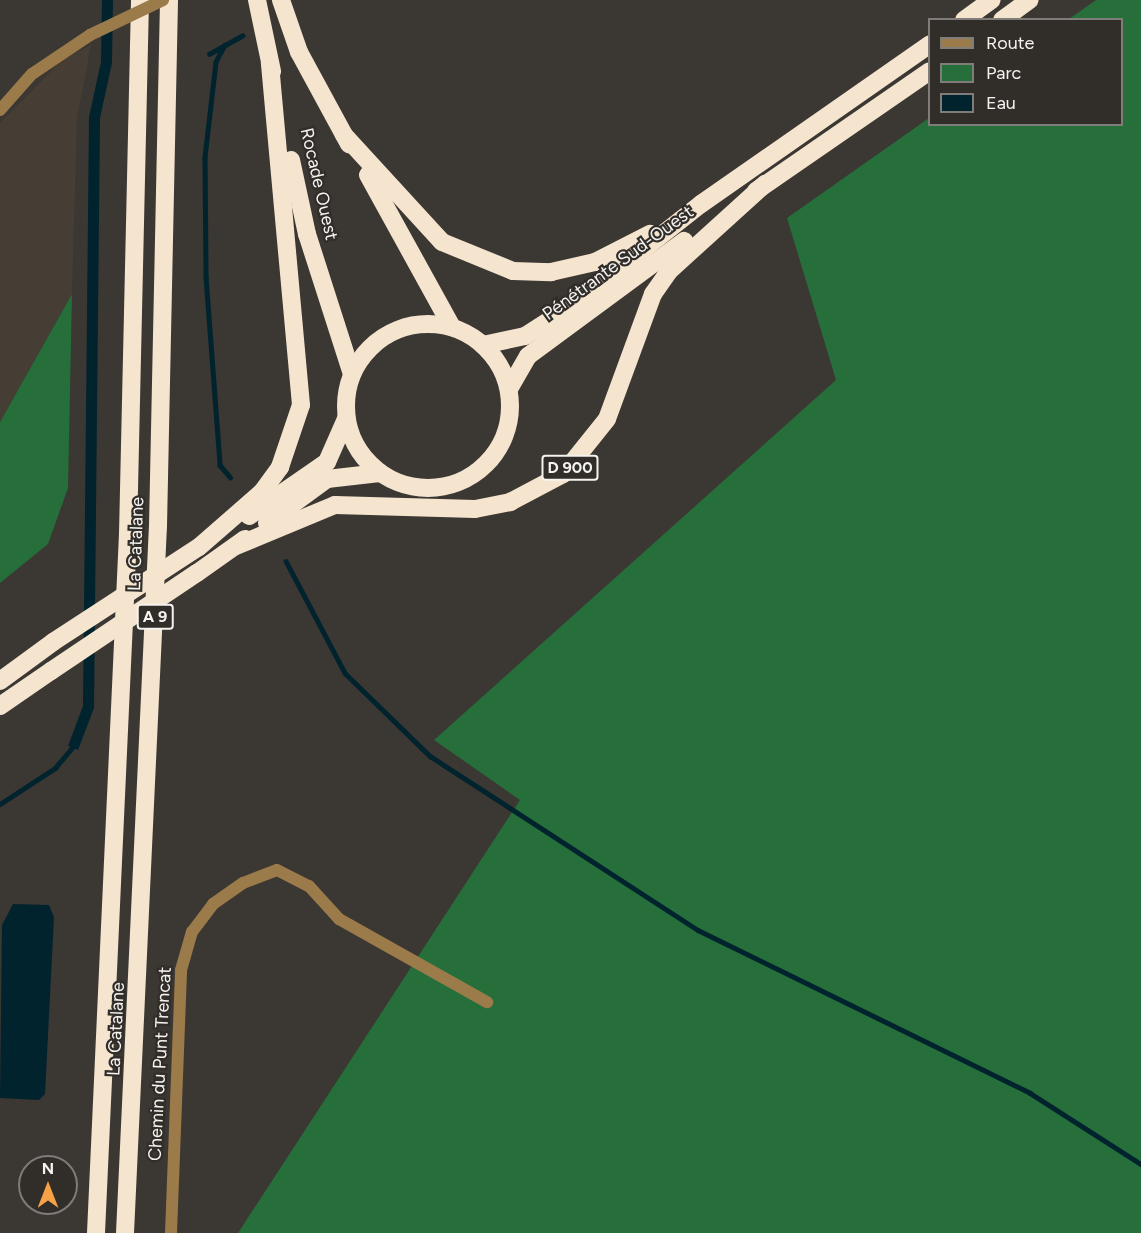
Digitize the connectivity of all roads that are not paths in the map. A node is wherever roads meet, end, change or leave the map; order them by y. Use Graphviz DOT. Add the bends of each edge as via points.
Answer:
graph roads {
  1 [pos="140,0"];
  2 [pos="163,0"];
  3 [pos="169,0"];
  4 [pos="257,0"];
  5 [pos="280,0"];
  6 [pos="992,0"];
  7 [pos="1030,0"];
  8 [pos="967,18"];
  9 [pos="1005,18"];
  10 [pos="928,45"];
  11 [pos="270,62"];
  12 [pos="928,72"];
  13 [pos="0,110"];
  14 [pos="344,135"];
  15 [pos="765,184"];
  16 [pos="701,204"];
  17 [pos="452,327"];
  18 [pos="483,345"];
  19 [pos="352,374"];
  20 [pos="509,389"];
  21 [pos="346,417"];
  22 [pos="380,473"];
  23 [pos="236,546"];
  24 [pos="199,547"];
  25 [pos="0,681"];
  26 [pos="0,706"];
  27 [pos="487,1002"];
  28 [pos="96,1233"];
  29 [pos="126,1233"];
  30 [pos="171,1233"];
  1 -- 28 [label="highway, La Catalane / A 9" via="129,522"];
  2 -- 13 [label="street, bridge" via="90,35 32,74"];
  3 -- 29 [label="highway, La Catalane / A 9" via="158,526"];
  4 -- 11 [label="highway, Rocade Ouest"];
  5 -- 14 [label="highway, Rocade Ouest" via="299,52"];
  6 -- 8 [label="highway"];
  7 -- 9 [label="highway"];
  10 -- 16 [label="highway"];
  11 -- 19 [label="highway, Rocade Ouest" via="307,234"];
  11 -- 24 [label="highway" via="297,322 301,405 280,467 262,492"];
  12 -- 15 [label="highway, Pénétrante Sud-Ouest / D 900"];
  14 -- 16 [label="highway" via="442,242 513,271 551,272 595,262"];
  14 -- 17 [label="highway, Rocade Ouest"];
  15 -- 20 [label="highway, Pénétrante Sud-Ouest / D 900" via="553,335 528,356"];
  15 -- 23 [label="highway, Pénétrante Sud-Ouest / D 900" via="669,271 653,294 608,419 563,474 510,502 475,509 335,505"];
  16 -- 18 [label="highway" via="570,307 525,336"];
  17 -- 18 [label="highway, Rocade Ouest"];
  17 -- 19 [label="highway, Rocade Ouest" via="422,324 393,331 369,349"];
  18 -- 20 [label="highway, Rocade Ouest"];
  19 -- 21 [label="highway, Rocade Ouest"];
  20 -- 22 [label="highway, Rocade Ouest" via="502,441 465,479 413,487"];
  21 -- 22 [label="highway, Rocade Ouest" via="357,448"];
  21 -- 24 [label="highway" via="339,444 311,477"];
  22 -- 23 [label="highway, Pénétrante Sud-Ouest" via="327,479"];
  23 -- 26 [label="highway, Pénétrante Sud-Ouest, bridge"];
  24 -- 25 [label="highway, bridge"];
  27 -- 30 [label="street, Chemin du Punt Trencat" via="339,919 309,886 277,870 243,883 221,899 192,932 181,970"];
}
